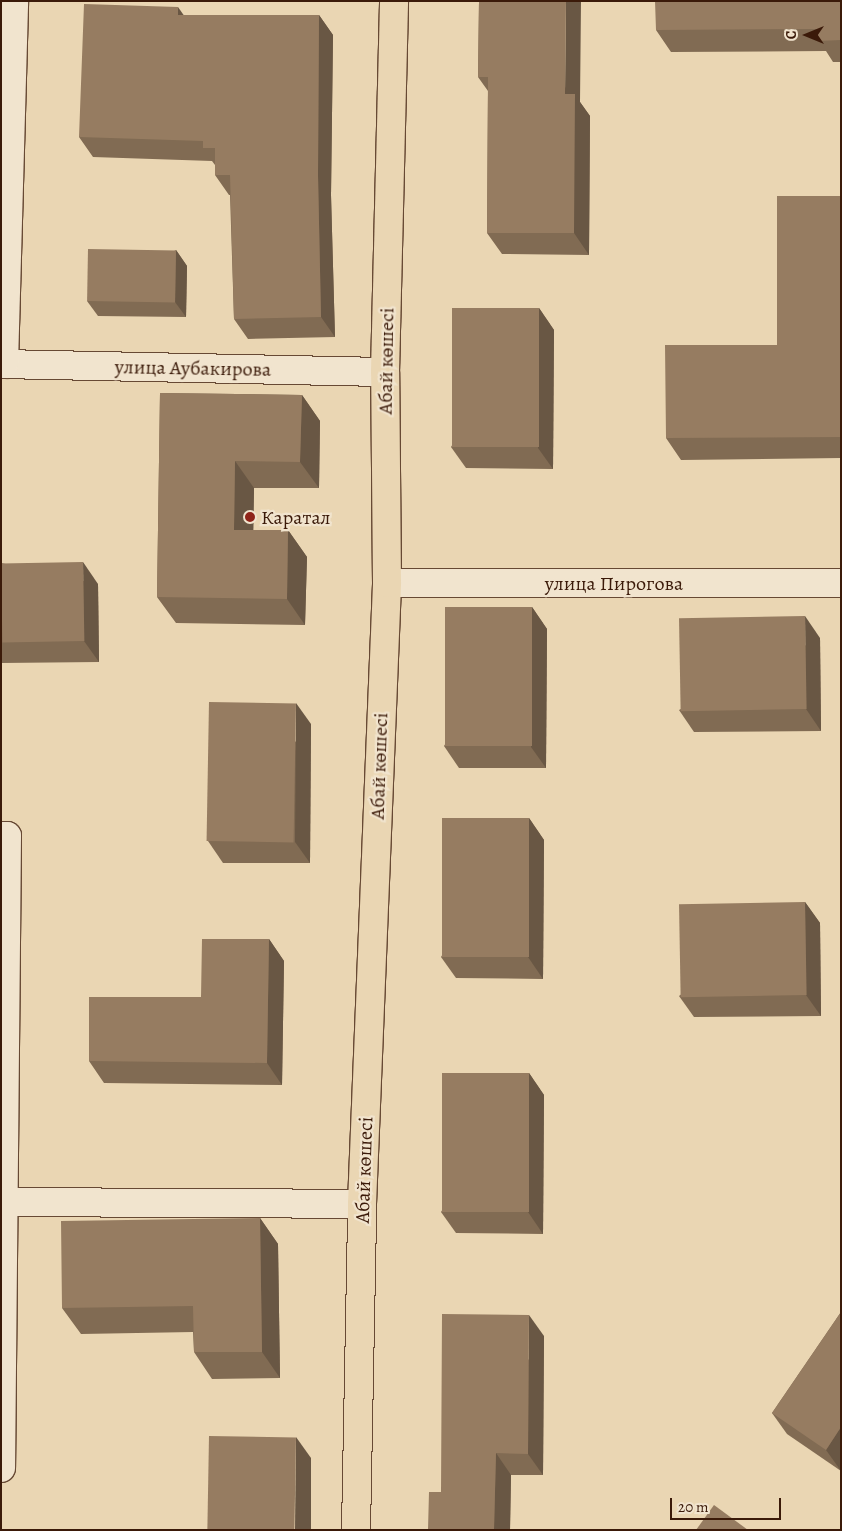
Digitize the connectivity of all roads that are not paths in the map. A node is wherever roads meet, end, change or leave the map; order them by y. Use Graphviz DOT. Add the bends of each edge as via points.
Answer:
graph roads {
  1 [pos="14,1"];
  2 [pos="394,1"];
  3 [pos="3,364"];
  4 [pos="385,372"];
  5 [pos="387,583"];
  6 [pos="841,584"];
  7 [pos="1,836"];
  8 [pos="4,1202"];
  9 [pos="362,1204"];
  10 [pos="1,1468"];
  11 [pos="356,1530"];
  1 -- 3 [label="street"];
  2 -- 4 [label="main road, Абай көшесі"];
  3 -- 4 [label="street, улица Аубакирова"];
  4 -- 5 [label="main road, Абай көшесі"];
  5 -- 6 [label="street, улица Пирогова"];
  5 -- 9 [label="main road, Абай көшесі"];
  7 -- 8 [label="street" via="7,836"];
  8 -- 9 [label="street"];
  8 -- 10 [label="street"];
  9 -- 11 [label="main road, Абай көшесі"];
}
